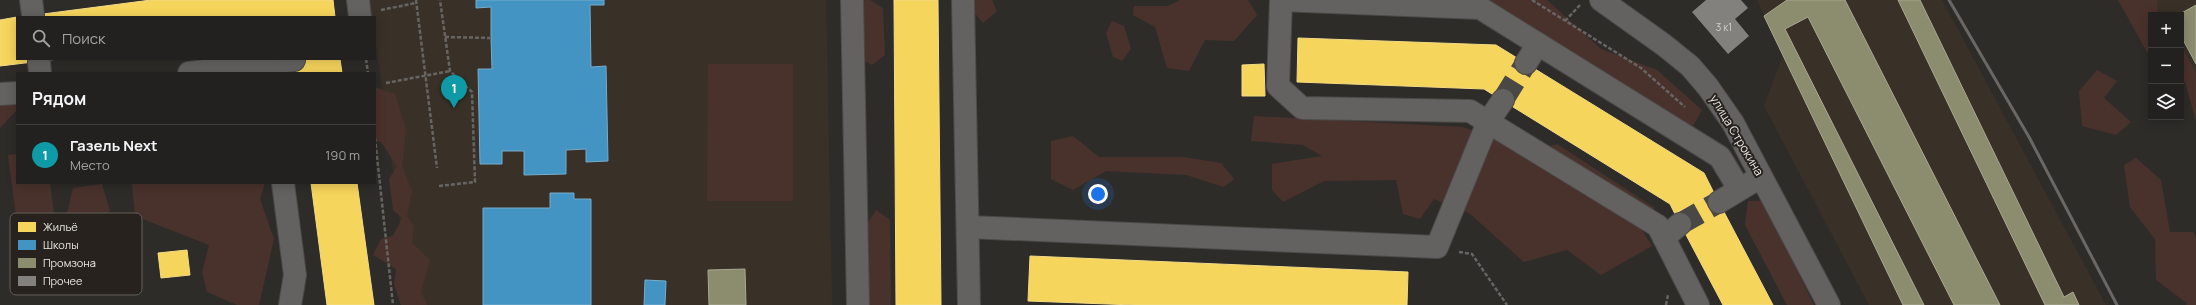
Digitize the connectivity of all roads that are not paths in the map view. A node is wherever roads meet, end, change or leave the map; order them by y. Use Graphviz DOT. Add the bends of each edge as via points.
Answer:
graph roads {
  1 [pos="852,0"];
  2 [pos="963,0"];
  3 [pos="1272,0"];
  4 [pos="1281,0"];
  5 [pos="1601,0"];
  6 [pos="1538,44"];
  7 [pos="294,60"];
  8 [pos="1526,63"];
  9 [pos="268,68"];
  10 [pos="205,72"];
  11 [pos="16,93"];
  12 [pos="0,94"];
  13 [pos="1503,100"];
  14 [pos="1488,122"];
  15 [pos="1762,176"];
  16 [pos="283,184"];
  17 [pos="1739,189"];
  18 [pos="1719,202"];
  19 [pos="1680,224"];
  20 [pos="968,227"];
  21 [pos="1664,238"];
  22 [pos="290,305"];
  23 [pos="858,305"];
  24 [pos="969,305"];
  25 [pos="1698,305"];
  26 [pos="1830,305"];
  1 -- 23 [label="street"];
  2 -- 20 [label="street"];
  3 -- 4 [label="street"];
  4 -- 6 [label="street" via="1480,8"];
  4 -- 14 [label="street" via="1278,86 1302,108 1470,111"];
  5 -- 15 [label="street, улица Строкина" via="1690,66 1733,123"];
  6 -- 8 [label="street"];
  6 -- 17 [label="street" via="1720,157"];
  7 -- 9 [label="street"];
  9 -- 10 [label="street"];
  11 -- 12 [label="street"];
  13 -- 14 [label="street"];
  14 -- 20 [label="street" via="1437,247"];
  14 -- 21 [label="street" via="1658,226"];
  15 -- 17 [label="street"];
  15 -- 26 [label="street, улица Строкина"];
  16 -- 22 [label="street" via="295,275"];
  17 -- 18 [label="street"];
  19 -- 21 [label="street"];
  20 -- 24 [label="street"];
  21 -- 25 [label="street"];
}
